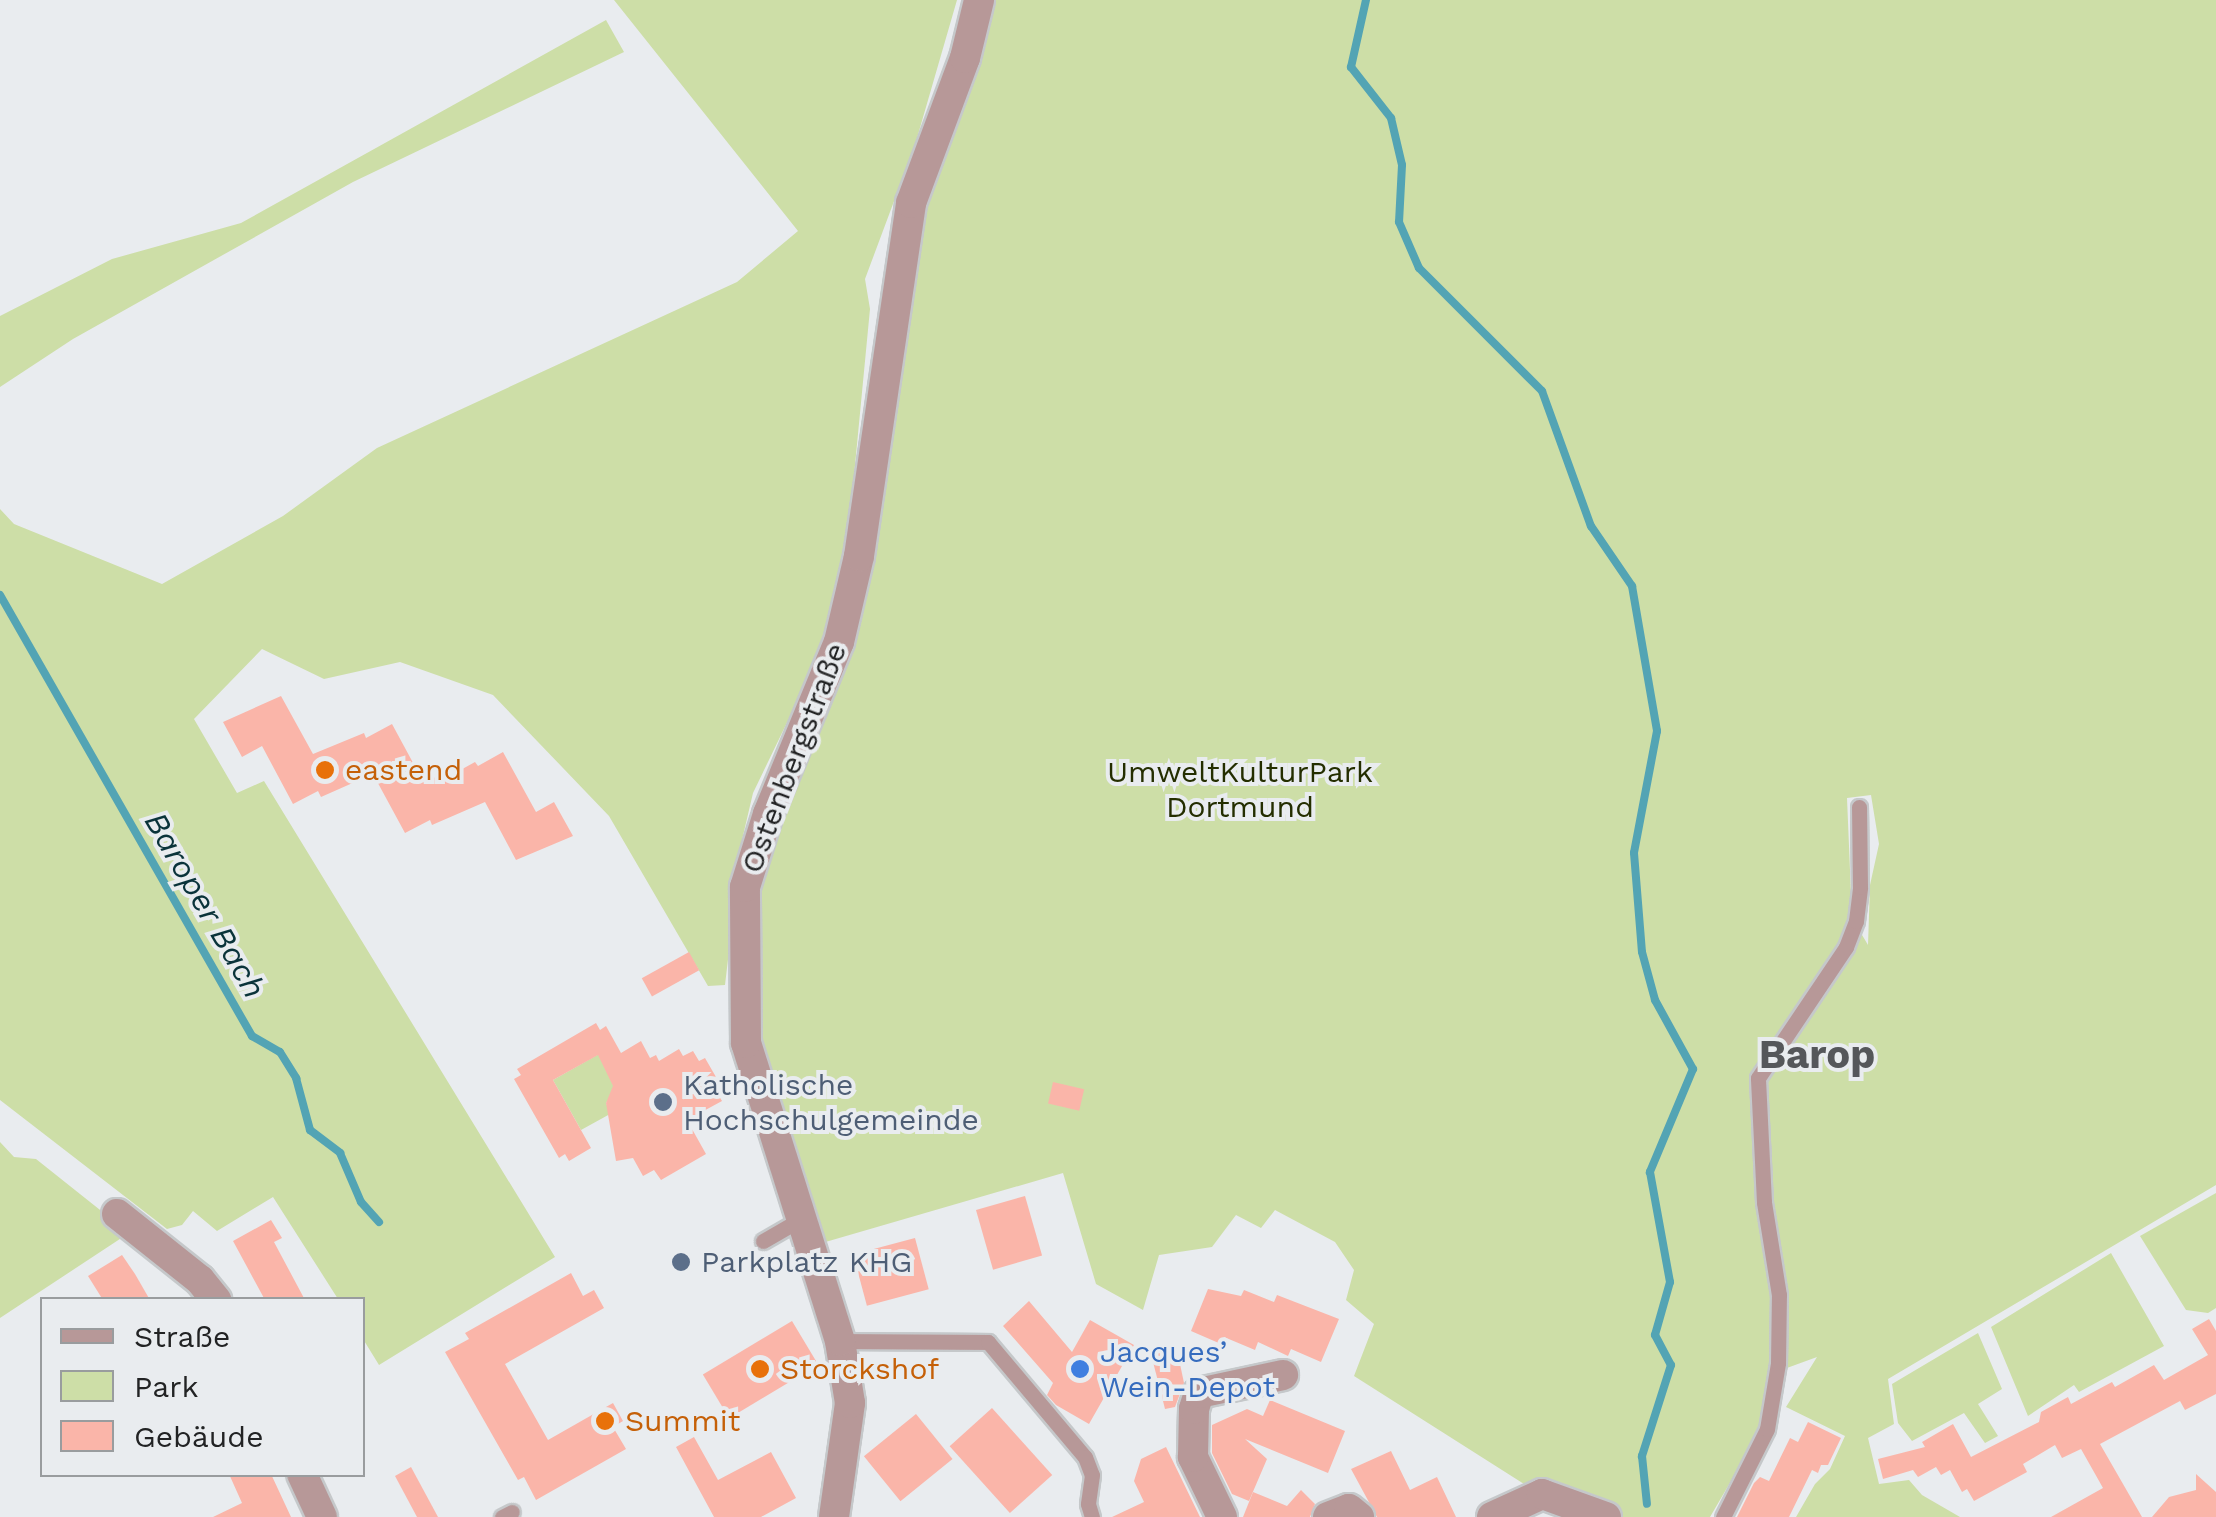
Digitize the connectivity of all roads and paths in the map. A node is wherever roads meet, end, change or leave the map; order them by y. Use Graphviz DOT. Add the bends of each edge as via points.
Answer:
graph roads {
  1 [pos="979,0"];
  2 [pos="1859,806"];
  3 [pos="116,1214"];
  4 [pos="801,1219"];
  5 [pos="763,1241"];
  6 [pos="214,1297"];
  7 [pos="840,1341"];
  8 [pos="1283,1375"];
  9 [pos="303,1477"];
  10 [pos="322,1517"];
  11 [pos="834,1517"];
  12 [pos="1092,1517"];
  13 [pos="1222,1517"];
  14 [pos="1328,1517"];
  15 [pos="1358,1517"];
  16 [pos="1492,1517"];
  17 [pos="1606,1517"];
  18 [pos="1723,1517"];
  1 -- 4 [label="street, Ostenbergstraße" via="965,58 911,203 839,642 768,814 746,887 746,1042"];
  2 -- 18 [label="lane" via="1856,921 1846,947 1758,1078 1764,1202 1779,1295 1778,1363 1767,1429"];
  3 -- 6 [label="street"];
  4 -- 5 [label="lane"];
  4 -- 7 [label="street, Ostenbergstraße"];
  7 -- 11 [label="street, Ostenbergstraße" via="850,1403"];
  7 -- 12 [label="lane" via="988,1342 1085,1457"];
  8 -- 13 [label="street" via="1200,1393 1193,1457"];
  9 -- 10 [label="street"];
  14 -- 15 [label="street" via="1349,1509"];
  16 -- 17 [label="street" via="1542,1494"];
}
